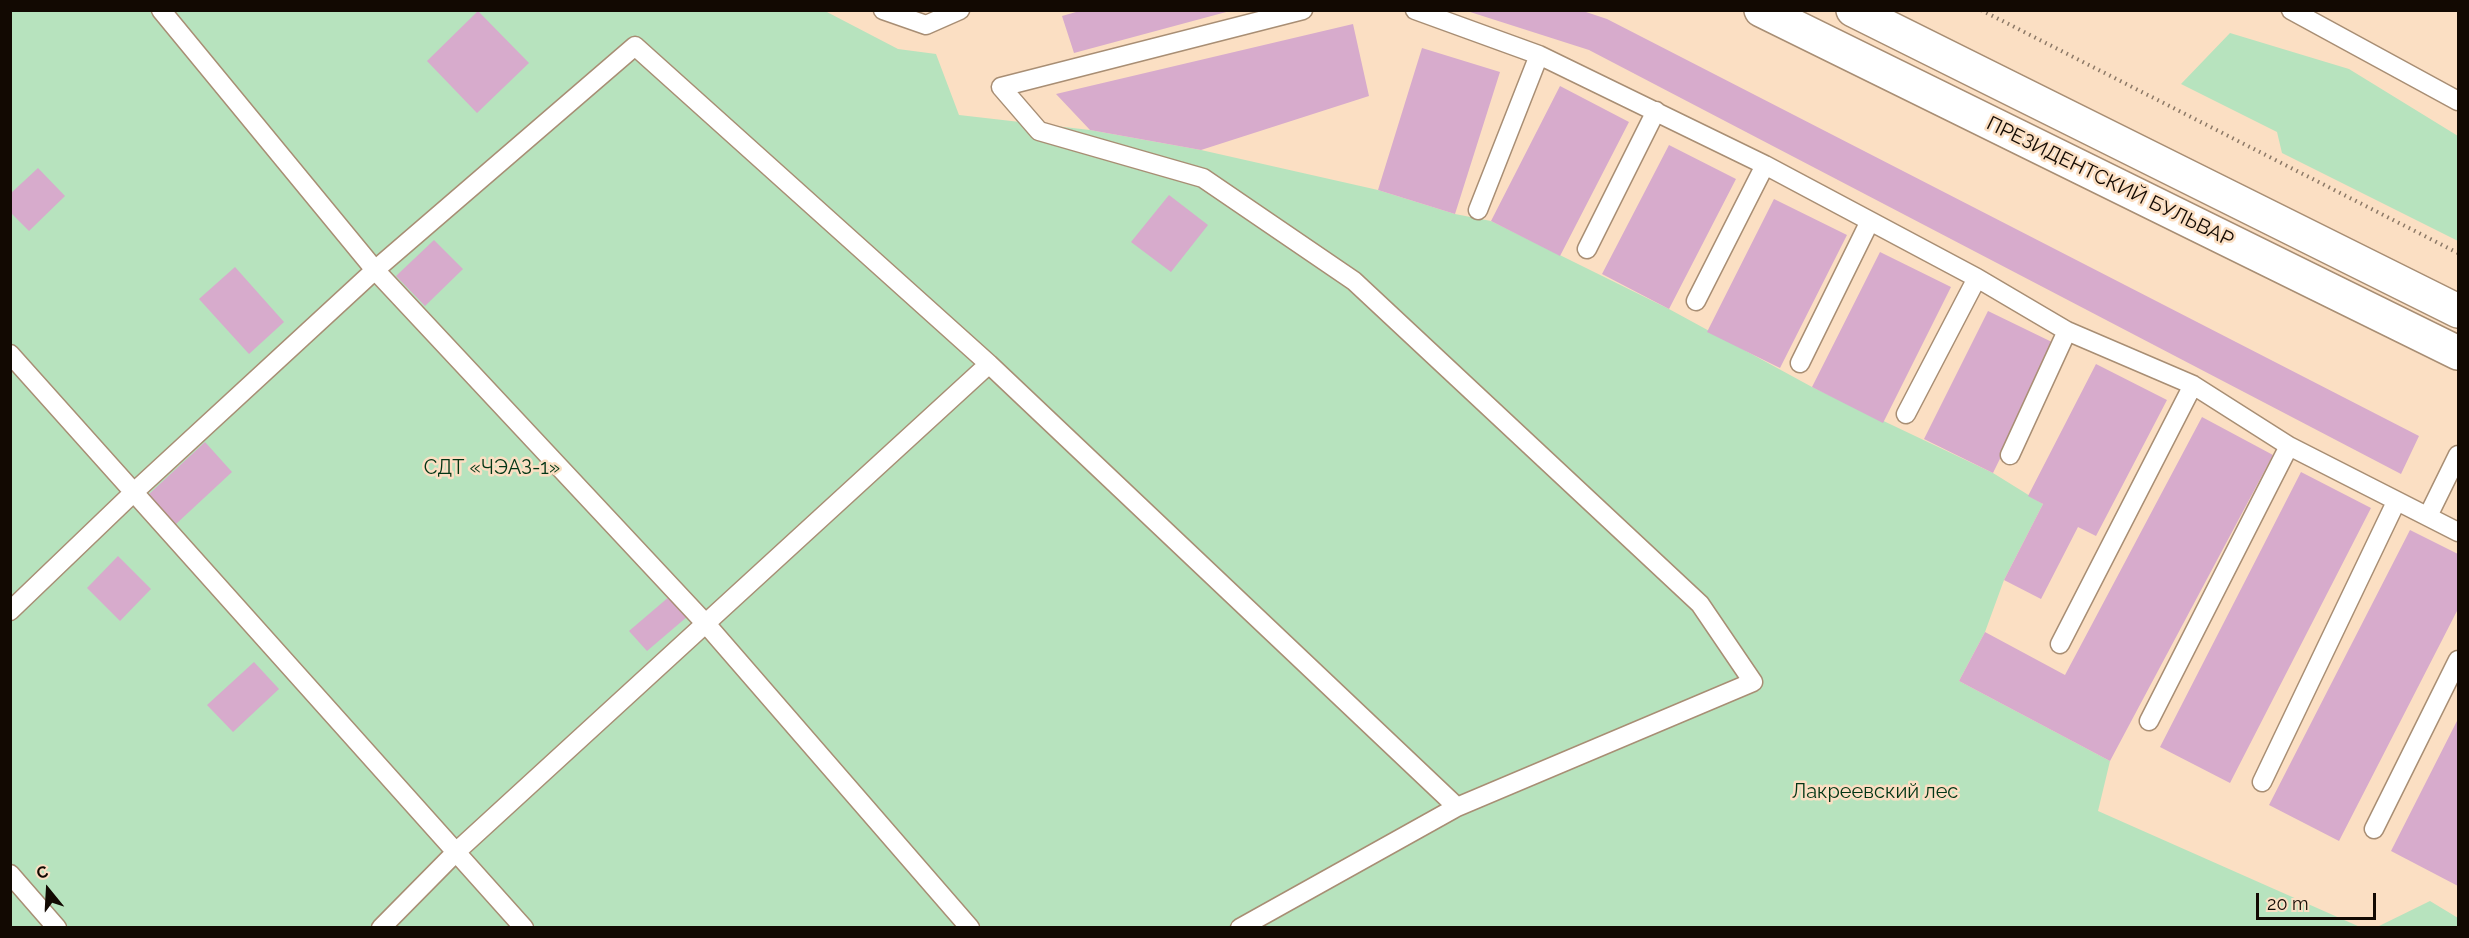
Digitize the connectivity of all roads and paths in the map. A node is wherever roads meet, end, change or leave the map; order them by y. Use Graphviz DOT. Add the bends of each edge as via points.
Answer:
graph roads {
  1 [pos="161,10"];
  2 [pos="883,10"];
  3 [pos="960,10"];
  4 [pos="1303,10"];
  5 [pos="1415,10"];
  6 [pos="1761,10"];
  7 [pos="1853,10"];
  8 [pos="1981,10"];
  9 [pos="2291,10"];
  10 [pos="1539,56"];
  11 [pos="2458,101"];
  12 [pos="1656,111"];
  13 [pos="1765,165"];
  14 [pos="1478,210"];
  15 [pos="1869,222"];
  16 [pos="1587,249"];
  17 [pos="2458,253"];
  18 [pos="375,270"];
  19 [pos="1977,278"];
  20 [pos="1696,301"];
  21 [pos="2458,311"];
  22 [pos="2067,331"];
  23 [pos="2458,353"];
  24 [pos="10,354"];
  25 [pos="1800,363"];
  26 [pos="989,364"];
  27 [pos="2193,386"];
  28 [pos="1906,414"];
  29 [pos="2289,446"];
  30 [pos="2010,455"];
  31 [pos="2458,455"];
  32 [pos="133,493"];
  33 [pos="2396,502"];
  34 [pos="2428,516"];
  35 [pos="2458,532"];
  36 [pos="10,611"];
  37 [pos="707,625"];
  38 [pos="2060,644"];
  39 [pos="2458,660"];
  40 [pos="2149,721"];
  41 [pos="2262,782"];
  42 [pos="1457,807"];
  43 [pos="2374,829"];
  44 [pos="456,852"];
  45 [pos="10,874"];
  46 [pos="57,927"];
  47 [pos="381,927"];
  48 [pos="524,927"];
  49 [pos="970,927"];
  50 [pos="1240,927"];
  1 -- 18 [label="lane"];
  2 -- 3 [label="lane" via="926,25"];
  4 -- 42 [label="lane" via="1001,87 1039,131 1203,178 1354,281 1700,604 1753,682"];
  5 -- 10 [label="lane"];
  6 -- 23 [label="main road, ПРЕЗИДЕНТСКИЙ БУЛЬВАР"];
  7 -- 21 [label="main road, ПРЕЗИДЕНТСКИЙ БУЛЬВАР"];
  8 -- 17 [label="path"];
  9 -- 11 [label="lane"];
  10 -- 12 [label="lane"];
  10 -- 14 [label="lane"];
  12 -- 13 [label="lane"];
  12 -- 16 [label="lane"];
  13 -- 15 [label="lane"];
  13 -- 20 [label="lane"];
  15 -- 19 [label="lane"];
  15 -- 25 [label="lane"];
  18 -- 26 [label="lane" via="635,46"];
  18 -- 32 [label="lane"];
  18 -- 37 [label="lane"];
  19 -- 22 [label="lane"];
  19 -- 28 [label="lane"];
  22 -- 27 [label="lane"];
  22 -- 30 [label="lane"];
  24 -- 32 [label="lane"];
  26 -- 37 [label="lane"];
  26 -- 42 [label="lane"];
  27 -- 29 [label="lane"];
  27 -- 38 [label="lane"];
  29 -- 33 [label="lane"];
  29 -- 40 [label="lane"];
  31 -- 34 [label="lane"];
  32 -- 36 [label="lane"];
  32 -- 44 [label="lane"];
  33 -- 34 [label="lane"];
  33 -- 41 [label="lane"];
  34 -- 35 [label="lane"];
  37 -- 44 [label="lane"];
  37 -- 49 [label="lane"];
  39 -- 43 [label="lane"];
  42 -- 50 [label="lane"];
  44 -- 47 [label="lane"];
  44 -- 48 [label="lane"];
  45 -- 46 [label="lane"];
}
